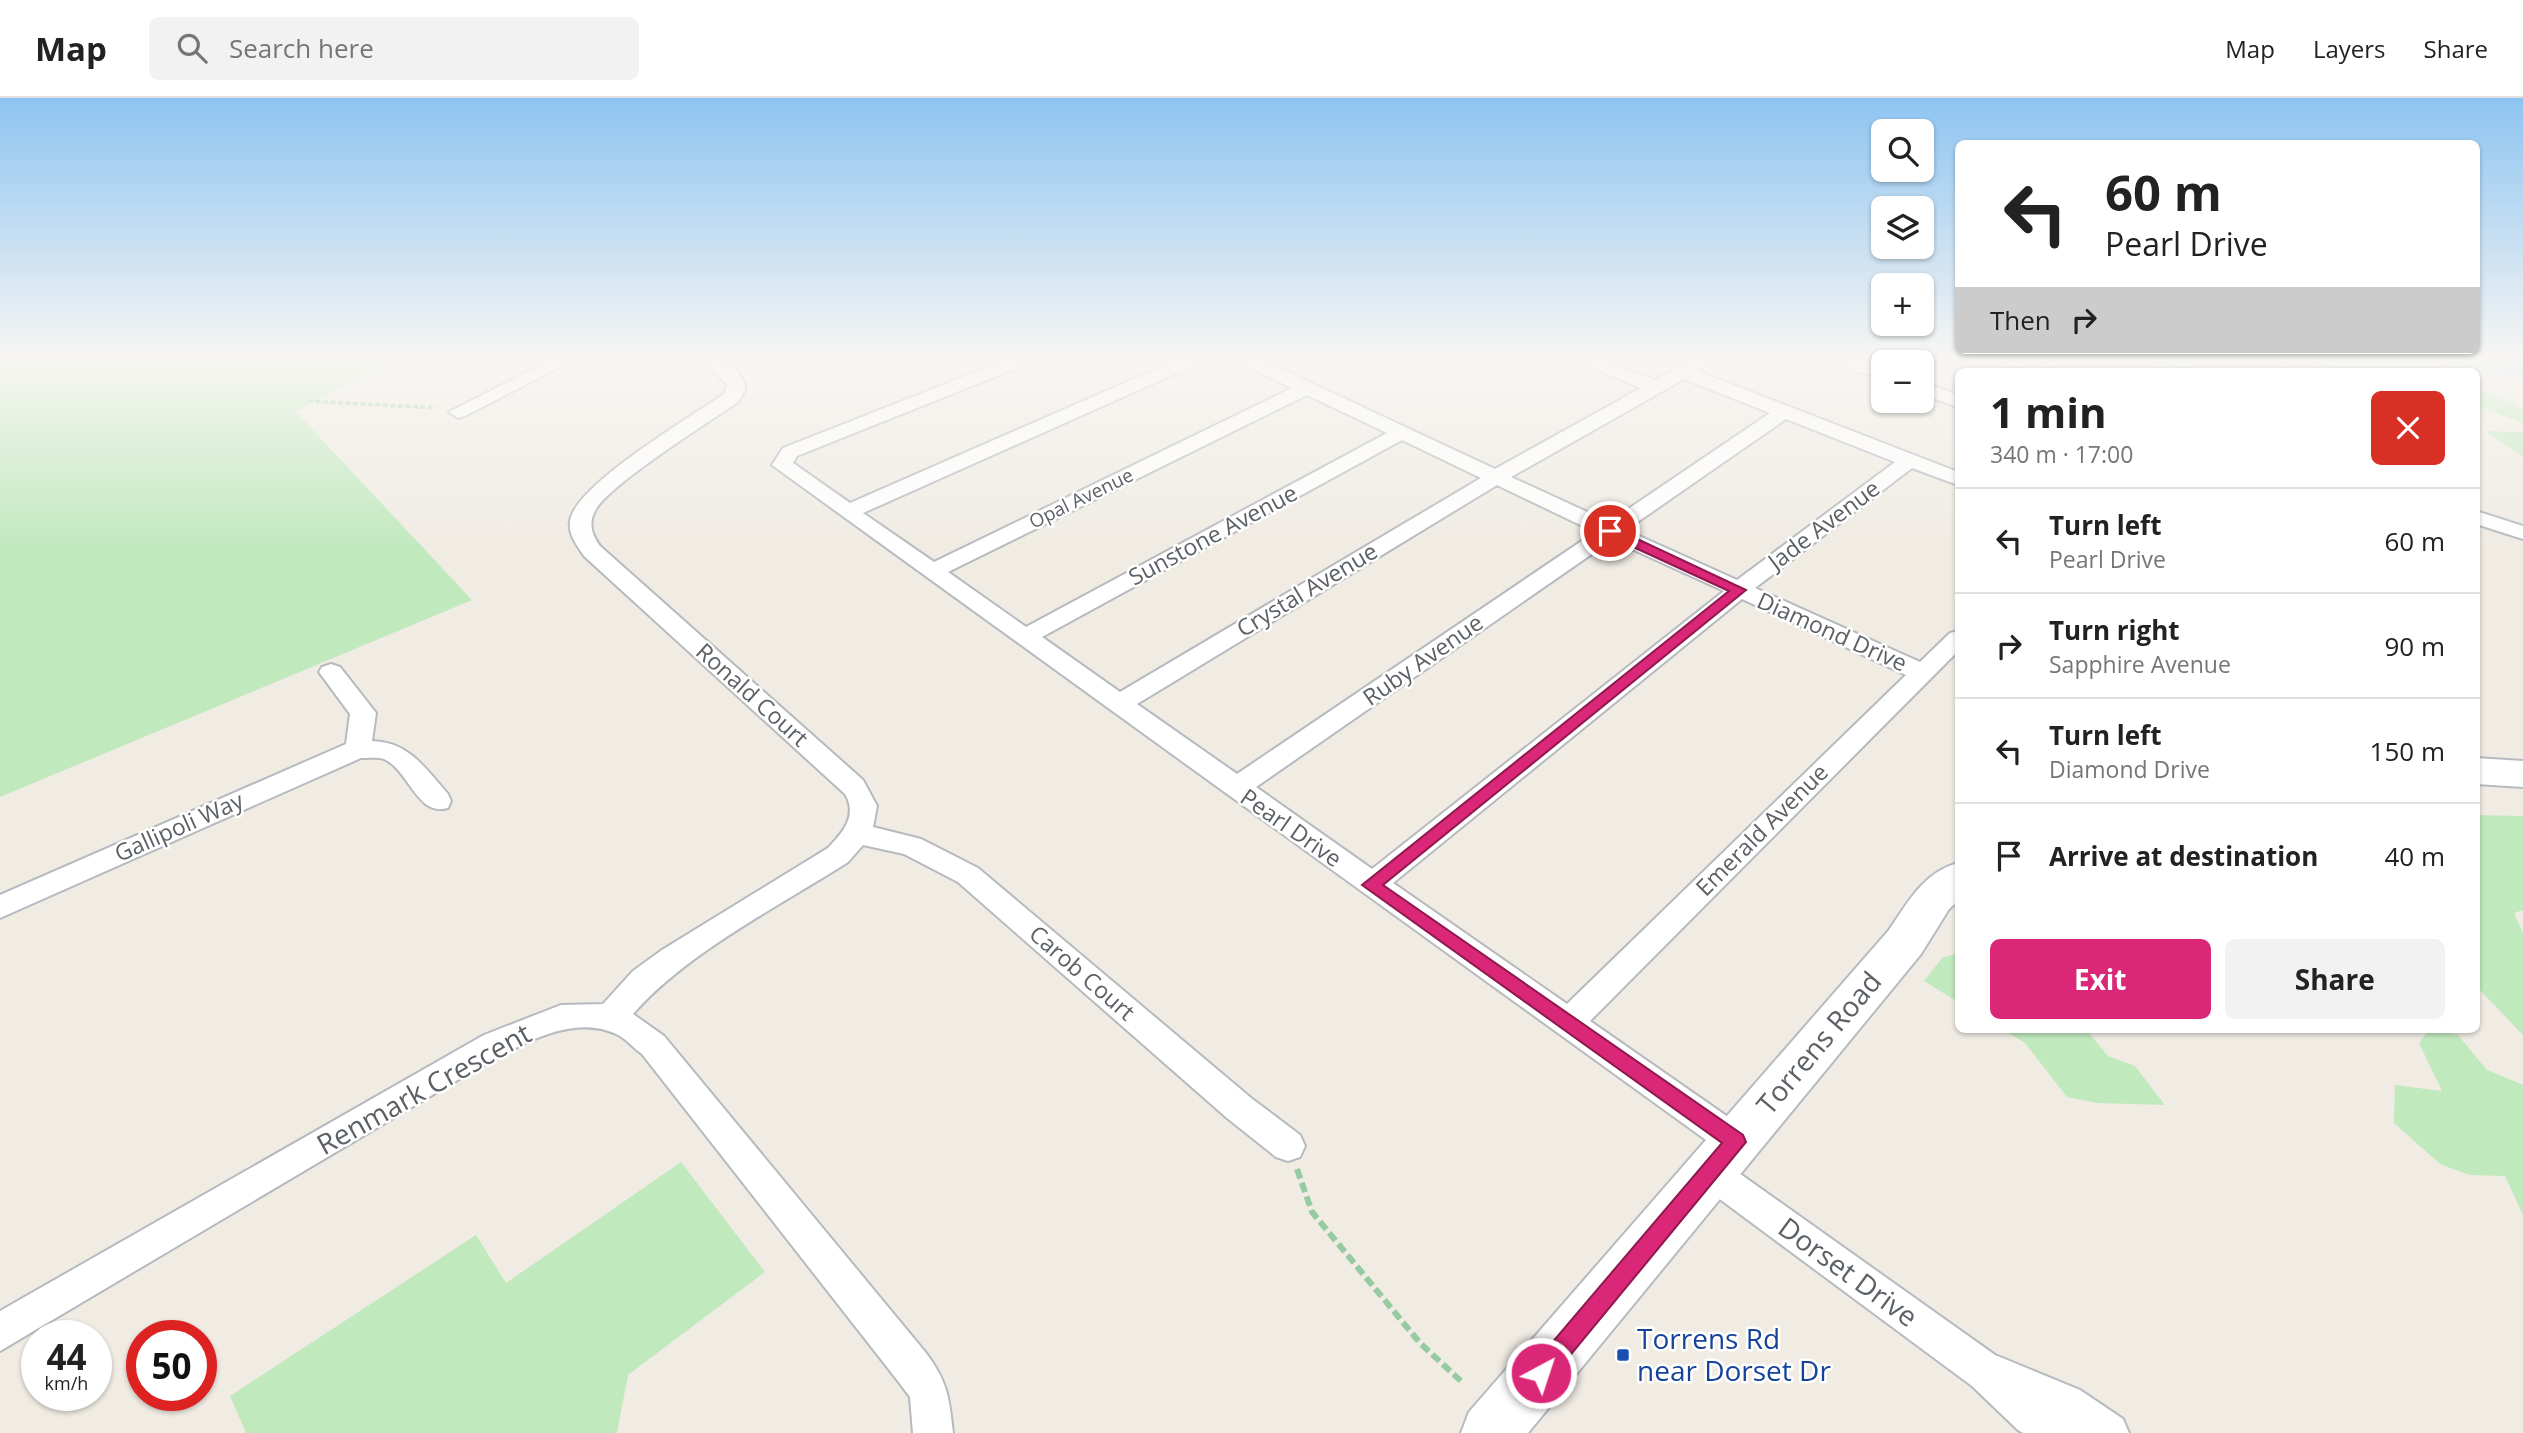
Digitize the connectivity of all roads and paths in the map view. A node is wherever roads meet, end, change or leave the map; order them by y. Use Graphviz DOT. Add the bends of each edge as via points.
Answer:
graph roads {
  1 [pos="696,422"];
  2 [pos="865,422"];
  3 [pos="1050,422"];
  4 [pos="1236,422"];
  5 [pos="1383,422"];
  6 [pos="1593,422"];
  7 [pos="1769,422"];
  8 [pos="1811,422"];
  9 [pos="1848,422"];
  10 [pos="1403,432"];
  11 [pos="1910,460"];
  12 [pos="1955,462"];
  13 [pos="1496,477"];
  14 [pos="1955,478"];
  15 [pos="847,512"];
  16 [pos="2480,518"];
  17 [pos="1610,531"];
  18 [pos="2523,533"];
  19 [pos="931,572"];
  20 [pos="1739,590"];
  21 [pos="1023,638"];
  22 [pos="1955,641"];
  23 [pos="1921,672"];
  24 [pos="331,673"];
  25 [pos="1119,704"];
  26 [pos="358,749"];
  27 [pos="2480,771"];
  28 [pos="2523,774"];
  29 [pos="2523,783"];
  30 [pos="2480,785"];
  31 [pos="1236,789"];
  32 [pos="438,801"];
  33 [pos="858,834"];
  34 [pos="1955,880"];
  35 [pos="1371,885"];
  36 [pos="1955,906"];
  37 [pos="0,907"];
  38 [pos="1905,942"];
  39 [pos="610,1018"];
  40 [pos="1568,1023"];
  41 [pos="1288,1146"];
  42 [pos="1723,1157"];
  43 [pos="0,1332"];
  44 [pos="1986,1372"];
  45 [pos="1462,1382"];
  46 [pos="933,1433"];
  47 [pos="1490,1433"];
  48 [pos="2060,1433"];
  49 [pos="2109,1433"];
  1 -- 33 [label="street, Ronald Court" via="601,489 586,505 580,521 582,538 853,787 864,800"];
  2 -- 15 [label="street, Pearl Drive" via="790,452 782,465"];
  3 -- 15 [label="street"];
  4 -- 19 [label="street, Opal Avenue"];
  5 -- 10 [label="street, Diamond Drive"];
  6 -- 13 [label="street, Crystal Avenue"];
  7 -- 17 [label="street, Ruby Avenue"];
  8 -- 11 [label="street"];
  9 -- 12 [label="street"];
  10 -- 13 [label="street, Diamond Drive"];
  10 -- 21 [label="street, Sunstone Avenue"];
  11 -- 14 [label="street"];
  11 -- 20 [label="street, Jade Avenue"];
  13 -- 17 [label="street, Diamond Drive"];
  13 -- 25 [label="street, Crystal Avenue"];
  15 -- 19 [label="street, Pearl Drive"];
  16 -- 18 [label="street"];
  17 -- 20 [label="street, Diamond Drive"];
  17 -- 31 [label="street, Ruby Avenue"];
  19 -- 21 [label="street, Pearl Drive"];
  20 -- 23 [label="street, Diamond Drive"];
  20 -- 35 [label="street, Jade Avenue"];
  21 -- 25 [label="street, Pearl Drive"];
  22 -- 23 [label="street, Emerald Avenue"];
  23 -- 40 [label="street, Emerald Avenue"];
  24 -- 26 [label="street" via="363,713"];
  25 -- 31 [label="street, Pearl Drive"];
  26 -- 32 [label="street" via="388,750 405,761"];
  26 -- 37 [label="street, Gallipoli Way"];
  27 -- 28 [label="main road"];
  29 -- 30 [label="main road"];
  31 -- 35 [label="street, Pearl Drive"];
  33 -- 39 [label="street" via="838,855 673,958 644,980"];
  33 -- 41 [label="street, Carob Court" via="911,846 968,875"];
  34 -- 38 [label="main road, Torrens Road" via="1934,898"];
  35 -- 40 [label="street, Pearl Drive"];
  36 -- 38 [label="main road, Torrens Road"];
  38 -- 42 [label="main road, Torrens Road"];
  39 -- 43 [label="street, Renmark Crescent" via="570,1016 527,1030 456,1065"];
  39 -- 46 [label="street, Renmark Crescent" via="630,1026 653,1045 912,1367 929,1390"];
  40 -- 42 [label="street, Pearl Drive"];
  41 -- 45 [label="path" via="1312,1212 1420,1343"];
  42 -- 44 [label="street, Dorset Drive"];
  42 -- 47 [label="main road, Torrens Road"];
  44 -- 48 [label="street, Dorset Drive" via="2032,1416"];
  44 -- 49 [label="street, Dorset Drive" via="2041,1388"];
}
